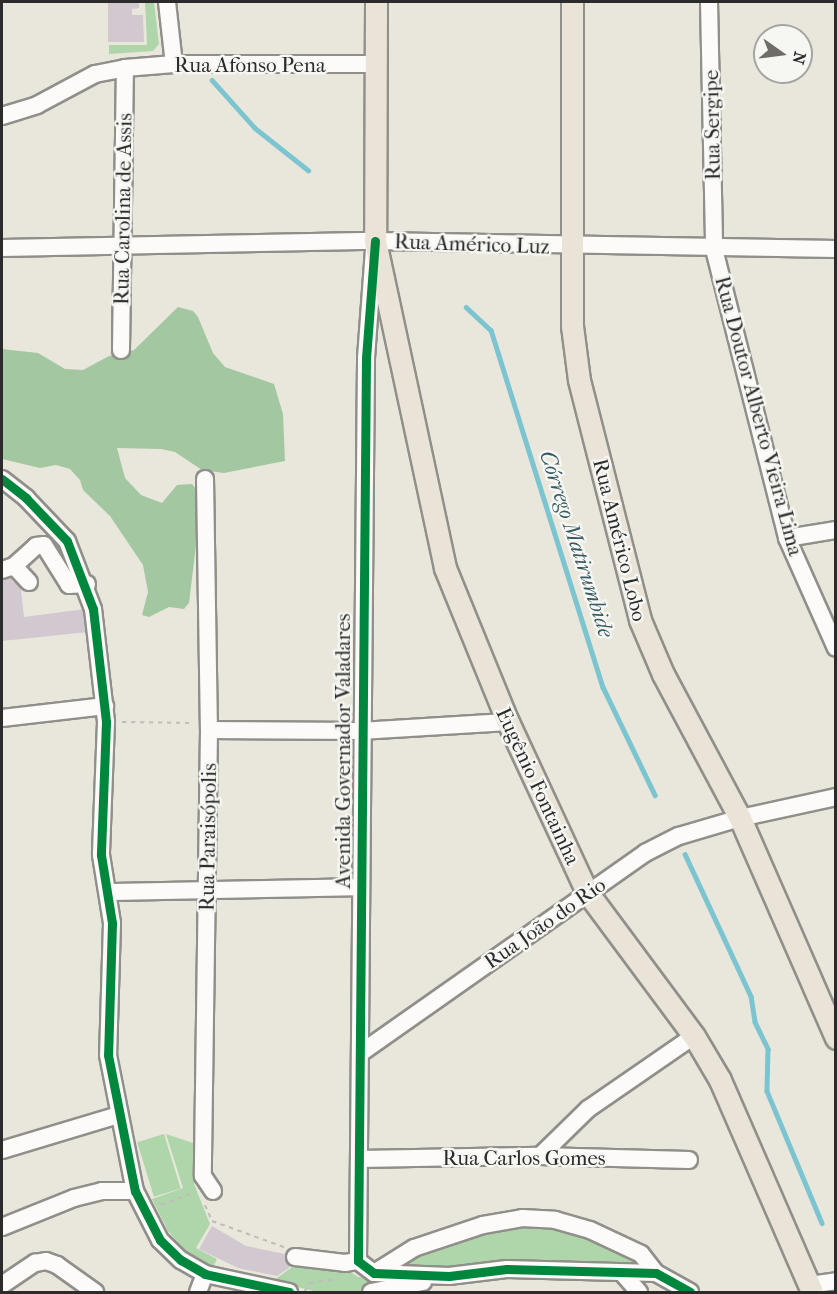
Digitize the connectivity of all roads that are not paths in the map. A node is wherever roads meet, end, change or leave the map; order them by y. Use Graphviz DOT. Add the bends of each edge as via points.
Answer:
graph roads {
  1 [pos="167,2"];
  2 [pos="376,2"];
  3 [pos="572,2"];
  4 [pos="709,2"];
  5 [pos="174,64"];
  6 [pos="376,64"];
  7 [pos="125,68"];
  8 [pos="2,116"];
  9 [pos="375,241"];
  10 [pos="572,247"];
  11 [pos="2,248"];
  12 [pos="122,248"];
  13 [pos="714,249"];
  14 [pos="836,249"];
  15 [pos="121,350"];
  16 [pos="2,479"];
  17 [pos="205,479"];
  18 [pos="836,530"];
  19 [pos="787,538"];
  20 [pos="8,568"];
  21 [pos="28,582"];
  22 [pos="87,584"];
  23 [pos="836,648"];
  24 [pos="106,714"];
  25 [pos="2,718"];
  26 [pos="508,722"];
  27 [pos="209,726"];
  28 [pos="360,731"];
  29 [pos="836,797"];
  30 [pos="740,818"];
  31 [pos="359,887"];
  32 [pos="207,889"];
  33 [pos="108,892"];
  34 [pos="587,892"];
  35 [pos="694,1036"];
  36 [pos="836,1038"];
  37 [pos="362,1052"];
  38 [pos="119,1115"];
  39 [pos="2,1150"];
  40 [pos="540,1156"];
  41 [pos="360,1159"];
  42 [pos="689,1160"];
  43 [pos="135,1191"];
  44 [pos="205,1194"];
  45 [pos="2,1227"];
  46 [pos="295,1257"];
  47 [pos="351,1262"];
  48 [pos="374,1273"];
  49 [pos="656,1273"];
  50 [pos="206,1274"];
  51 [pos="624,1275"];
  52 [pos="449,1276"];
  53 [pos="836,1281"];
  54 [pos="2,1285"];
  55 [pos="810,1289"];
  56 [pos="95,1293"];
  57 [pos="198,1293"];
  58 [pos="289,1293"];
  59 [pos="371,1293"];
  60 [pos="639,1293"];
  61 [pos="690,1293"];
  1 -- 5 [label="street"];
  2 -- 6 [label="main road, Avenida Governador Valadares"];
  3 -- 10 [label="main road, Rua Américo Lobo"];
  4 -- 13 [label="street, Rua Sergipe"];
  5 -- 6 [label="street, Rua Afonso Pena"];
  5 -- 7 [label="street, Rua Afonso Pena"];
  6 -- 9 [label="main road, Avenida Governador Valadares"];
  7 -- 8 [label="street, Rua Afonso Pena" via="94,74 37,105"];
  7 -- 12 [label="street, Rua Carolina de Assis"];
  9 -- 10 [label="street, Rua Américo Luz"];
  9 -- 12 [label="street, Rua Américo Luz"];
  9 -- 26 [label="main road, Eugênio Fontainha" via="445,568"];
  9 -- 28 [label="street, Avenida Governador Valadares" via="366,358"];
  10 -- 13 [label="street, Rua Américo Luz"];
  10 -- 30 [label="main road, Rua Américo Lobo" via="572,326 579,380 640,620 658,665"];
  11 -- 12 [label="street, Rua Américo Luz"];
  12 -- 15 [label="street, Rua Carolina de Assis"];
  13 -- 14 [label="street, Rua Américo Luz"];
  13 -- 19 [label="street, Rua Doutor Alberto Vieira Lima"];
  16 -- 22 [label="street" via="67,541"];
  17 -- 27 [label="street, Rua Paraisópolis"];
  18 -- 19 [label="street"];
  19 -- 23 [label="street, Rua Doutor Alberto Vieira Lima"];
  20 -- 21 [label="street" via="28,576"];
  20 -- 22 [label="street" via="36,546 44,545 69,585"];
  22 -- 24 [label="street" via="98,635"];
  24 -- 25 [label="street"];
  24 -- 33 [label="street" via="101,855"];
  26 -- 28 [label="street"];
  26 -- 34 [label="main road, Eugênio Fontainha"];
  27 -- 28 [label="street"];
  27 -- 32 [label="street, Rua Paraisópolis"];
  28 -- 31 [label="street, Avenida Governador Valadares"];
  29 -- 30 [label="street, Rua João do Rio"];
  30 -- 34 [label="street, Rua João do Rio" via="680,836 645,853"];
  30 -- 36 [label="main road, Rua Américo Lobo"];
  31 -- 32 [label="street"];
  31 -- 37 [label="street, Avenida Governador Valadares"];
  32 -- 33 [label="street"];
  32 -- 44 [label="street, Rua Paraisópolis"];
  33 -- 38 [label="street" via="112,923 108,1055"];
  34 -- 35 [label="main road, Eugênio Fontainha"];
  34 -- 37 [label="street, Rua João do Rio"];
  35 -- 40 [label="street" via="588,1109"];
  35 -- 55 [label="main road, Eugênio Fontainha" via="720,1080"];
  37 -- 41 [label="street, Avenida Governador Valadares"];
  38 -- 39 [label="street"];
  38 -- 43 [label="street"];
  40 -- 41 [label="street, Rua Carlos Gomes"];
  40 -- 42 [label="street, Rua Carlos Gomes"];
  41 -- 47 [label="street, Avenida Governador Valadares"];
  43 -- 45 [label="street" via="102,1191 74,1198"];
  43 -- 50 [label="street" via="160,1239 181,1260"];
  46 -- 47 [label="street"];
  47 -- 48 [label="street"];
  48 -- 49 [label="street" via="414,1248 483,1225 522,1218 555,1220 590,1230 641,1254"];
  48 -- 52 [label="street"];
  49 -- 51 [label="street"];
  49 -- 61 [label="street"];
  50 -- 57 [label="street"];
  50 -- 58 [label="street"];
  51 -- 52 [label="street" via="507,1269"];
  51 -- 60 [label="street"];
  52 -- 59 [label="street"];
  53 -- 55 [label="street"];
  54 -- 56 [label="street" via="35,1263 46,1262 57,1265"];
}
